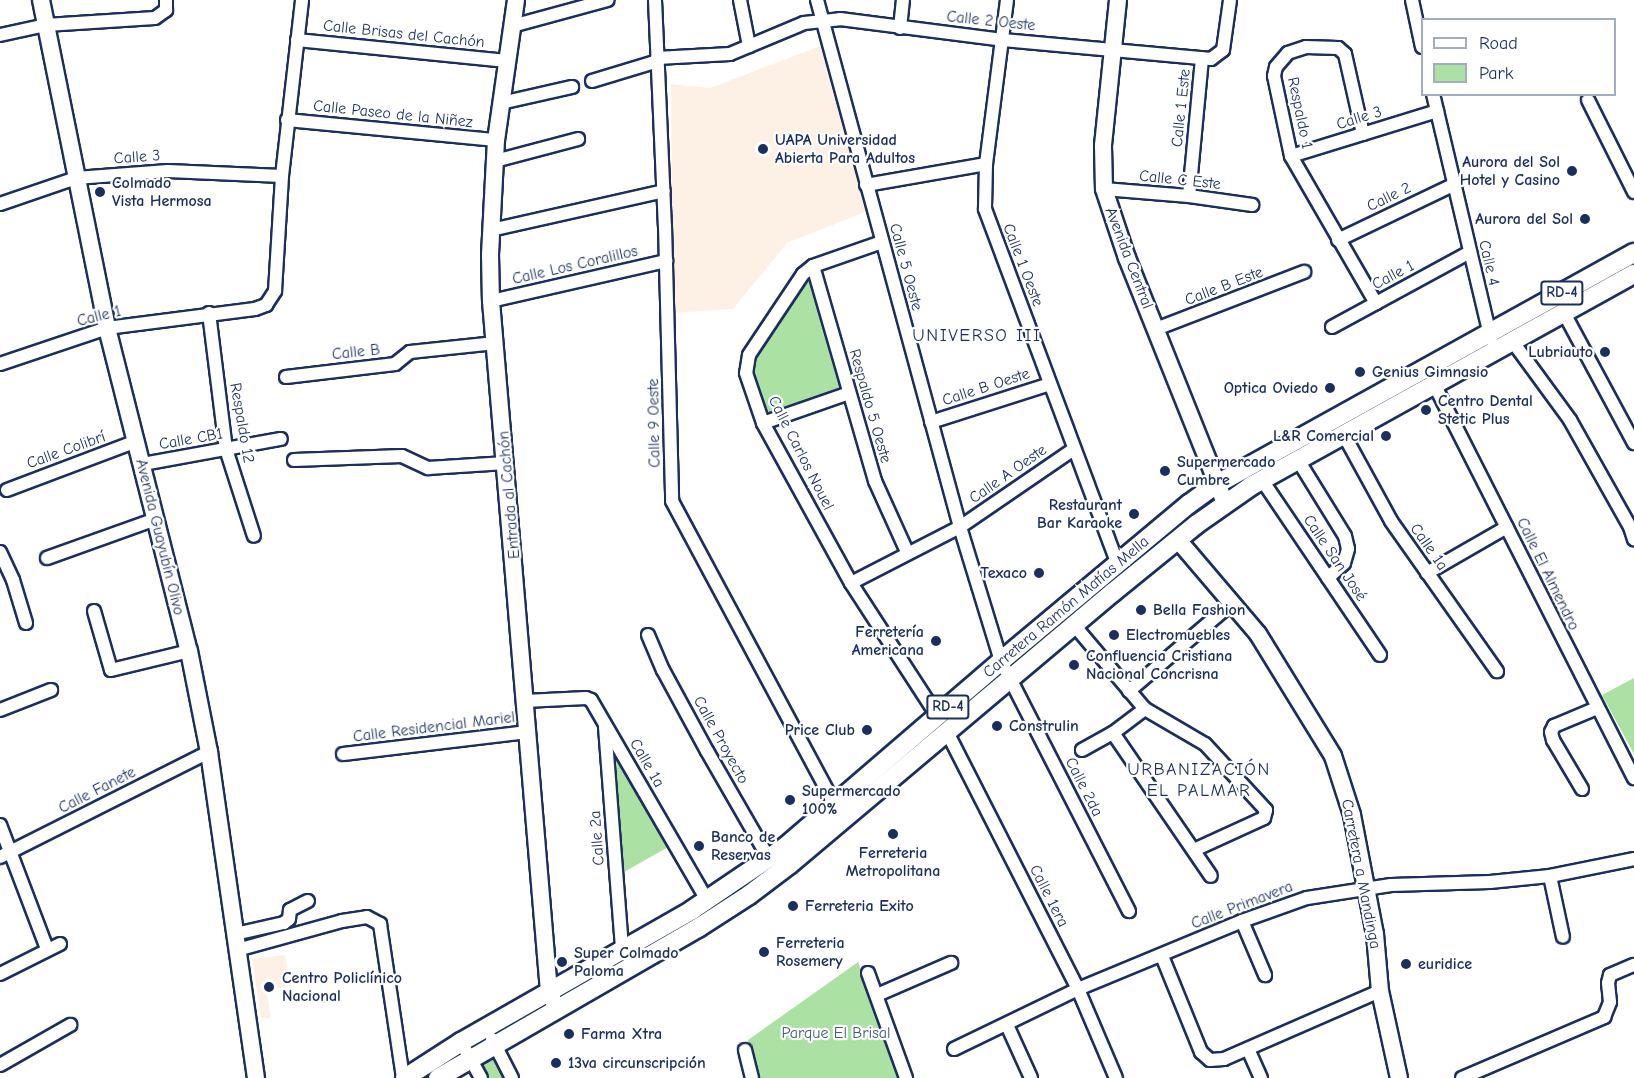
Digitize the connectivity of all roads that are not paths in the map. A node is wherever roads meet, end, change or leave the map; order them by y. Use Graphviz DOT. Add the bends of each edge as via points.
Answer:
graph roads {
  1 [pos="41,0"];
  2 [pos="302,0"];
  3 [pos="516,0"];
  4 [pos="608,0"];
  5 [pos="655,0"];
  6 [pos="740,0"];
  7 [pos="817,0"];
  8 [pos="903,0"];
  9 [pos="1007,0"];
  10 [pos="1118,0"];
  11 [pos="1230,0"];
  12 [pos="1412,0"];
  13 [pos="166,5"];
  14 [pos="822,20"];
  15 [pos="46,24"];
  16 [pos="512,26"];
  17 [pos="900,28"];
  18 [pos="0,35"];
  19 [pos="297,40"];
  20 [pos="1003,40"];
  21 [pos="1421,42"];
  22 [pos="749,46"];
  23 [pos="1113,50"];
  24 [pos="1202,59"];
  25 [pos="658,60"];
  26 [pos="507,61"];
  27 [pos="592,81"];
  28 [pos="572,87"];
  29 [pos="1433,96"];
  30 [pos="1588,100"];
  31 [pos="501,103"];
  32 [pos="1437,111"];
  33 [pos="287,120"];
  34 [pos="1363,134"];
  35 [pos="579,139"];
  36 [pos="496,140"];
  37 [pos="1291,156"];
  38 [pos="495,161"];
  39 [pos="986,164"];
  40 [pos="282,176"];
  41 [pos="76,178"];
  42 [pos="1455,184"];
  43 [pos="866,185"];
  44 [pos="1104,189"];
  45 [pos="664,191"];
  46 [pos="1634,192"];
  47 [pos="1189,196"];
  48 [pos="0,204"];
  49 [pos="1252,205"];
  50 [pos="491,230"];
  51 [pos="1338,240"];
  52 [pos="882,242"];
  53 [pos="1470,252"];
  54 [pos="1634,253"];
  55 [pos="666,261"];
  56 [pos="813,266"];
  57 [pos="1304,272"];
  58 [pos="1634,274"];
  59 [pos="491,301"];
  60 [pos="1376,303"];
  61 [pos="209,313"];
  62 [pos="1564,313"];
  63 [pos="1332,327"];
  64 [pos="107,328"];
  65 [pos="1156,329"];
  66 [pos="1489,333"];
  67 [pos="1513,342"];
  68 [pos="496,343"];
  69 [pos="1494,351"];
  70 [pos="0,364"];
  71 [pos="286,377"];
  72 [pos="1050,384"];
  73 [pos="1434,384"];
  74 [pos="849,393"];
  75 [pos="931,422"];
  76 [pos="763,423"];
  77 [pos="1344,435"];
  78 [pos="281,439"];
  79 [pos="137,441"];
  80 [pos="1634,443"];
  81 [pos="226,449"];
  82 [pos="1074,449"];
  83 [pos="294,460"];
  84 [pos="1298,460"];
  85 [pos="506,463"];
  86 [pos="143,464"];
  87 [pos="1262,480"];
  88 [pos="1217,484"];
  89 [pos="7,490"];
  90 [pos="1225,503"];
  91 [pos="156,519"];
  92 [pos="960,527"];
  93 [pos="1507,527"];
  94 [pos="254,536"];
  95 [pos="1634,539"];
  96 [pos="1178,540"];
  97 [pos="0,552"];
  98 [pos="907,552"];
  99 [pos="47,558"];
  100 [pos="1118,564"];
  101 [pos="1427,573"];
  102 [pos="1328,578"];
  103 [pos="851,583"];
  104 [pos="1232,603"];
  105 [pos="94,611"];
  106 [pos="26,623"];
  107 [pos="1074,625"];
  108 [pos="648,635"];
  109 [pos="189,651"];
  110 [pos="1380,655"];
  111 [pos="1001,661"];
  112 [pos="1497,671"];
  113 [pos="1010,679"];
  114 [pos="51,690"];
  115 [pos="1129,692"];
  116 [pos="525,701"];
  117 [pos="1597,708"];
  118 [pos="0,710"];
  119 [pos="1145,710"];
  120 [pos="938,717"];
  121 [pos="605,724"];
  122 [pos="528,732"];
  123 [pos="947,732"];
  124 [pos="1113,733"];
  125 [pos="1082,750"];
  126 [pos="209,752"];
  127 [pos="343,754"];
  128 [pos="1634,778"];
  129 [pos="1582,789"];
  130 [pos="835,805"];
  131 [pos="0,825"];
  132 [pos="1194,850"];
  133 [pos="12,851"];
  134 [pos="0,858"];
  135 [pos="769,858"];
  136 [pos="1634,859"];
  137 [pos="1211,876"];
  138 [pos="1550,876"];
  139 [pos="1366,889"];
  140 [pos="707,900"];
  141 [pos="308,901"];
  142 [pos="1129,911"];
  143 [pos="1242,921"];
  144 [pos="1563,937"];
  145 [pos="236,942"];
  146 [pos="60,944"];
  147 [pos="47,949"];
  148 [pos="622,950"];
  149 [pos="1162,956"];
  150 [pos="951,963"];
  151 [pos="1634,965"];
  152 [pos="868,973"];
  153 [pos="0,974"];
  154 [pos="1265,975"];
  155 [pos="1078,990"];
  156 [pos="549,991"];
  157 [pos="1380,991"];
  158 [pos="877,994"];
  159 [pos="557,1010"];
  160 [pos="70,1025"];
  161 [pos="1007,1025"];
  162 [pos="485,1028"];
  163 [pos="461,1042"];
  164 [pos="495,1045"];
  165 [pos="1248,1048"];
  166 [pos="954,1049"];
  167 [pos="745,1050"];
  168 [pos="471,1059"];
  169 [pos="0,1065"];
  170 [pos="256,1078"];
  171 [pos="404,1078"];
  172 [pos="438,1078"];
  173 [pos="481,1078"];
  174 [pos="512,1078"];
  175 [pos="752,1078"];
  176 [pos="906,1078"];
  177 [pos="1031,1078"];
  178 [pos="1116,1078"];
  179 [pos="1261,1078"];
  180 [pos="1399,1078"];
  181 [pos="1462,1078"];
  1 -- 15 [label="street, Avenida Guayubín Olivo"];
  2 -- 19 [label="street, Calle 1"];
  3 -- 16 [label="street, Entrada al Cachón"];
  4 -- 16 [label="street"];
  5 -- 25 [label="street, Calle 9 Oeste"];
  6 -- 22 [label="street"];
  7 -- 14 [label="street, Calle 5 Oeste"];
  8 -- 17 [label="street"];
  9 -- 20 [label="street, Calle 1 Oeste"];
  10 -- 23 [label="street, Avenida Central"];
  11 -- 24 [label="street" via="1223,50 1219,55"];
  12 -- 21 [label="street"];
  13 -- 15 [label="street" via="155,18"];
  14 -- 17 [label="street, Calle 2 Oeste"];
  14 -- 22 [label="street, Calle 2 Oeste" via="804,23"];
  14 -- 43 [label="street, Calle 5 Oeste"];
  15 -- 18 [label="street"];
  15 -- 41 [label="street, Avenida Guayubín Olivo"];
  16 -- 26 [label="street, Entrada al Cachón"];
  17 -- 20 [label="street, Calle 2 Oeste"];
  19 -- 26 [label="street, Calle Brisas del Cachón"];
  19 -- 33 [label="street, Calle 1"];
  20 -- 23 [label="street, Calle 2 Oeste"];
  20 -- 39 [label="street, Calle 1 Oeste"];
  22 -- 25 [label="street, Calle 2 Oeste" via="730,54"];
  23 -- 24 [label="street, Calle 2 Oeste"];
  23 -- 44 [label="street, Avenida Central" via="1102,146"];
  24 -- 47 [label="street, Calle 1 Este"];
  25 -- 27 [label="street, Calle 2 Oeste"];
  25 -- 45 [label="street, Calle 9 Oeste"];
  26 -- 31 [label="street, Entrada al Cachón"];
  28 -- 31 [label="street"];
  29 -- 32 [label="street, Calle 4"];
  30 -- 46 [label="street"];
  31 -- 36 [label="street, Entrada al Cachón"];
  32 -- 34 [label="street, Calle 3"];
  32 -- 42 [label="street, Calle 4"];
  33 -- 36 [label="street, Calle Paseo de la Niñez"];
  33 -- 40 [label="street, Calle 1"];
  34 -- 37 [label="street, Calle 3"];
  34 -- 37 [label="street, Respaldo 1" via="1345,54 1338,48 1306,47 1288,53 1274,76"];
  35 -- 38 [label="street"];
  36 -- 38 [label="street, Entrada al Cachón"];
  37 -- 51 [label="street, Respaldo 1"];
  38 -- 50 [label="street, Entrada al Cachón"];
  39 -- 43 [label="street"];
  39 -- 72 [label="street, Calle 1 Oeste" via="984,194 989,221"];
  40 -- 41 [label="street, Calle 3" via="168,171"];
  40 -- 61 [label="street, Calle 1" via="275,291 266,305 255,309"];
  41 -- 48 [label="street, Calle 3"];
  41 -- 64 [label="street, Avenida Guayubín Olivo"];
  42 -- 51 [label="street, Calle 2"];
  42 -- 53 [label="street, Calle 4"];
  43 -- 52 [label="street, Calle 5 Oeste"];
  44 -- 47 [label="street, Calle C Este"];
  44 -- 65 [label="street, Avenida Central"];
  45 -- 50 [label="street"];
  45 -- 55 [label="street, Calle 9 Oeste"];
  47 -- 49 [label="street, Calle C Este"];
  50 -- 59 [label="street, Entrada al Cachón"];
  51 -- 60 [label="street, Respaldo 1"];
  52 -- 56 [label="street, Calle Carlos Nouel"];
  52 -- 75 [label="street, Calle 5 Oeste"];
  53 -- 60 [label="street, Calle 1"];
  53 -- 66 [label="street, Calle 4"];
  54 -- 66 [label="main road, Carretera Ramón Matías Mella / RD-4"];
  55 -- 59 [label="street, Calle Los Coralillos"];
  55 -- 130 [label="street, Calle 9 Oeste" via="672,501"];
  56 -- 74 [label="street, Respaldo 5 Oeste"];
  56 -- 76 [label="street, Calle Carlos Nouel" via="794,285 749,355 749,382"];
  57 -- 65 [label="street, Calle B Este"];
  58 -- 62 [label="main road, Carretera Ramón Matías Mella / RD-4"];
  59 -- 68 [label="street, Entrada al Cachón"];
  60 -- 63 [label="street, Calle 1"];
  61 -- 64 [label="street, Calle 1"];
  61 -- 81 [label="street, Respaldo 12"];
  62 -- 67 [label="main road, Carretera Ramón Matías Mella / RD-4"];
  62 -- 80 [label="street"];
  64 -- 70 [label="street, Calle 1"];
  64 -- 79 [label="street, Avenida Guayubín Olivo"];
  65 -- 88 [label="street, Avenida Central"];
  66 -- 69 [label="street, Calle 4"];
  66 -- 88 [label="main road, Carretera Ramón Matías Mella / RD-4"];
  67 -- 69 [label="main road, Carretera Ramón Matías Mella / RD-4"];
  67 -- 95 [label="street" via="1570,420"];
  68 -- 71 [label="street, Calle B" via="410,352 395,364"];
  68 -- 85 [label="street, Entrada al Cachón"];
  69 -- 73 [label="main road, Carretera Ramón Matías Mella / RD-4"];
  72 -- 75 [label="street, Calle B Oeste"];
  72 -- 82 [label="street, Calle 1 Oeste"];
  73 -- 77 [label="main road, Carretera Ramón Matías Mella / RD-4"];
  73 -- 93 [label="street, Calle El Almendro"];
  74 -- 76 [label="street"];
  74 -- 98 [label="street, Respaldo 5 Oeste" via="874,482"];
  75 -- 92 [label="street, Calle 5 Oeste"];
  76 -- 103 [label="street, Calle Carlos Nouel"];
  77 -- 84 [label="main road, Carretera Ramón Matías Mella / RD-4"];
  77 -- 101 [label="street, Calle 1a" via="1391,520"];
  78 -- 81 [label="street, Calle CB1"];
  79 -- 86 [label="street, Avenida Guayubín Olivo"];
  79 -- 89 [label="street, Calle Colibrí"];
  81 -- 86 [label="street, Calle CB1"];
  81 -- 94 [label="street, Respaldo 12"];
  82 -- 92 [label="street, Calle A Oeste"];
  82 -- 100 [label="street, Calle 1 Oeste"];
  83 -- 85 [label="street" via="402,456 428,468"];
  84 -- 87 [label="main road, Carretera Ramón Matías Mella / RD-4"];
  84 -- 102 [label="street" via="1345,536 1348,549 1344,563"];
  85 -- 116 [label="street, Entrada al Cachón"];
  86 -- 91 [label="street, Avenida Guayubín Olivo"];
  87 -- 90 [label="main road, Carretera Ramón Matías Mella / RD-4"];
  87 -- 102 [label="street, Calle San José"];
  88 -- 90 [label="street, Avenida Central"];
  88 -- 100 [label="main road, Carretera Ramón Matías Mella / RD-4"];
  90 -- 96 [label="main road, Carretera Ramón Matías Mella / RD-4"];
  91 -- 99 [label="street"];
  91 -- 109 [label="street, Avenida Guayubín Olivo"];
  92 -- 98 [label="street, Calle A Oeste"];
  92 -- 111 [label="street, Calle 5 Oeste"];
  93 -- 101 [label="street"];
  93 -- 117 [label="street, Calle El Almendro"];
  96 -- 104 [label="street, Carretera a Mandinga"];
  96 -- 107 [label="main road, Carretera Ramón Matías Mella / RD-4"];
  97 -- 106 [label="street"];
  98 -- 103 [label="street, Calle A Oeste"];
  100 -- 111 [label="main road, Carretera Ramón Matías Mella / RD-4"];
  101 -- 112 [label="street, Calle 1a"];
  102 -- 110 [label="street, Calle San José"];
  103 -- 120 [label="street, Calle Carlos Nouel"];
  104 -- 115 [label="street"];
  104 -- 139 [label="street, Carretera a Mandinga" via="1258,634 1333,756 1352,815"];
  105 -- 109 [label="street" via="111,670"];
  107 -- 113 [label="main road, Carretera Ramón Matías Mella / RD-4"];
  107 -- 115 [label="street"];
  108 -- 135 [label="street, Calle Proyecto" via="701,741"];
  109 -- 126 [label="street, Avenida Guayubín Olivo"];
  111 -- 113 [label="street, Calle 5 Oeste"];
  111 -- 120 [label="main road, Carretera Ramón Matías Mella / RD-4"];
  113 -- 123 [label="main road, Carretera Ramón Matías Mella / RD-4"];
  113 -- 142 [label="street, Calle 2da"];
  114 -- 118 [label="street"];
  115 -- 119 [label="street"];
  116 -- 121 [label="street, Calle 1a" via="586,698"];
  116 -- 122 [label="street, Entrada al Cachón"];
  117 -- 128 [label="street, Calle El Almendro"];
  117 -- 129 [label="street" via="1554,726 1551,732"];
  119 -- 124 [label="street"];
  119 -- 132 [label="street" via="1205,744 1266,810 1264,818"];
  120 -- 130 [label="main road, Carretera Ramón Matías Mella / RD-4"];
  121 -- 140 [label="street, Calle 1a"];
  121 -- 148 [label="street, Calle 2a"];
  122 -- 127 [label="street, Calle Residencial Mariel"];
  122 -- 156 [label="street, Entrada al Cachón"];
  123 -- 155 [label="street, Calle 1era"];
  123 -- 159 [label="main road, Carretera Ramón Matías Mella / RD-4" via="749,895"];
  124 -- 125 [label="street"];
  124 -- 132 [label="street"];
  126 -- 133 [label="street, Calle Fanete"];
  126 -- 145 [label="street, Avenida Guayubín Olivo"];
  130 -- 135 [label="main road, Carretera Ramón Matías Mella / RD-4"];
  131 -- 133 [label="street"];
  132 -- 137 [label="street"];
  133 -- 134 [label="street, Calle Fanete"];
  133 -- 147 [label="street"];
  135 -- 140 [label="main road, Carretera Ramón Matías Mella / RD-4"];
  136 -- 138 [label="street, Calle Primavera"];
  138 -- 139 [label="street, Calle Primavera"];
  138 -- 144 [label="street"];
  139 -- 143 [label="street, Calle Primavera" via="1307,898"];
  139 -- 157 [label="street, Carretera a Mandinga"];
  140 -- 148 [label="main road, Carretera Ramón Matías Mella / RD-4"];
  141 -- 145 [label="street" via="290,910 284,923"];
  143 -- 149 [label="street, Calle Primavera"];
  143 -- 154 [label="street"];
  145 -- 170 [label="street, Avenida Guayubín Olivo"];
  145 -- 171 [label="street" via="367,917 380,924"];
  146 -- 147 [label="street"];
  147 -- 153 [label="street"];
  148 -- 156 [label="main road, Carretera Ramón Matías Mella / RD-4"];
  149 -- 155 [label="street, Calle Primavera"];
  149 -- 165 [label="street" via="1204,1056 1217,1060"];
  150 -- 158 [label="street"];
  151 -- 181 [label="street" via="1611,975 1611,1002 1604,1017"];
  152 -- 158 [label="street"];
  155 -- 161 [label="street, Calle Primavera"];
  155 -- 178 [label="street, Calle 1era"];
  156 -- 159 [label="street, Entrada al Cachón"];
  156 -- 162 [label="main road, Carretera Ramón Matías Mella / RD-4"];
  157 -- 165 [label="street"];
  157 -- 180 [label="street, Carretera a Mandinga"];
  158 -- 176 [label="street"];
  159 -- 164 [label="main road, Carretera Ramón Matías Mella / RD-4"];
  160 -- 169 [label="street"];
  161 -- 166 [label="street, Calle Primavera"];
  161 -- 177 [label="street"];
  162 -- 163 [label="main road, Carretera Ramón Matías Mella / RD-4"];
  162 -- 164 [label="street"];
  163 -- 168 [label="street"];
  163 -- 171 [label="main road, Carretera Ramón Matías Mella / RD-4"];
  164 -- 168 [label="main road, Carretera Ramón Matías Mella / RD-4"];
  164 -- 174 [label="street"];
  165 -- 179 [label="street"];
  167 -- 175 [label="street"];
  168 -- 172 [label="main road, Carretera Ramón Matías Mella / RD-4"];
  168 -- 173 [label="street"];
}
